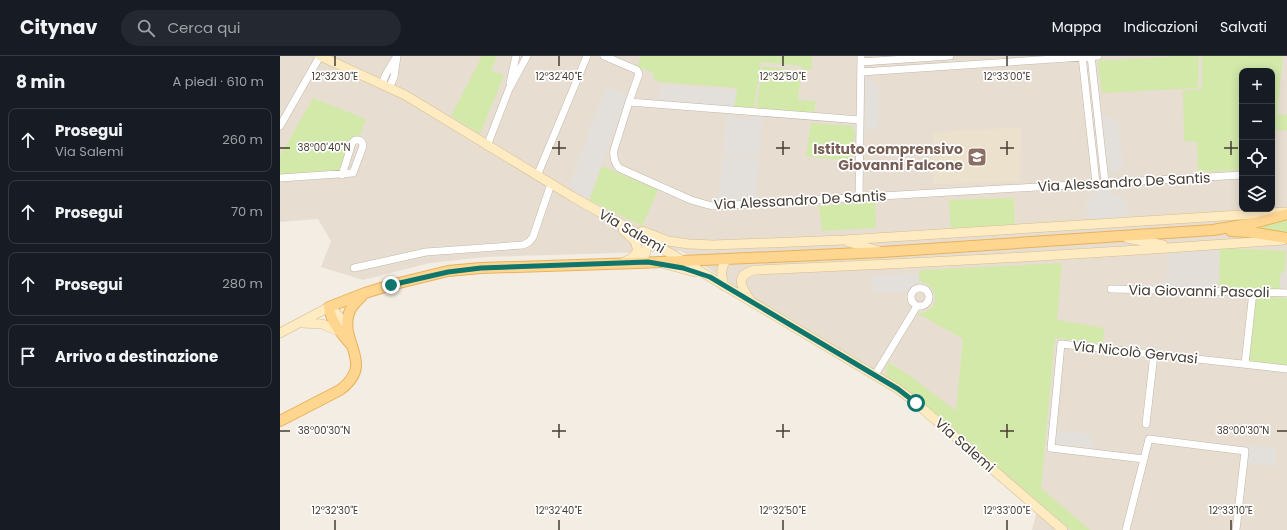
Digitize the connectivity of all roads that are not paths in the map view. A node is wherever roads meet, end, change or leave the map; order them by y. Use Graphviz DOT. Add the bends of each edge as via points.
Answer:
graph roads {
  1 [pos="320,56"];
  2 [pos="397,56"];
  3 [pos="516,56"];
  4 [pos="527,56"];
  5 [pos="587,56"];
  6 [pos="604,56"];
  7 [pos="942,56"];
  8 [pos="950,56"];
  9 [pos="954,56"];
  10 [pos="1082,56"];
  11 [pos="1091,56"];
  12 [pos="1098,56"];
  13 [pos="861,59"];
  14 [pos="942,66"];
  15 [pos="954,66"];
  16 [pos="861,72"];
  17 [pos="386,86"];
  18 [pos="509,89"];
  19 [pos="629,102"];
  20 [pos="1098,118"];
  21 [pos="1089,119"];
  22 [pos="860,120"];
  23 [pos="280,126"];
  24 [pos="487,146"];
  25 [pos="342,174"];
  26 [pos="1239,175"];
  27 [pos="537,176"];
  28 [pos="280,178"];
  29 [pos="1105,182"];
  30 [pos="1096,183"];
  31 [pos="551,184"];
  32 [pos="859,197"];
  33 [pos="1287,213"];
  34 [pos="606,216"];
  35 [pos="621,224"];
  36 [pos="1214,230"];
  37 [pos="1121,236"];
  38 [pos="645,238"];
  39 [pos="1287,238"];
  40 [pos="844,240"];
  41 [pos="1174,248"];
  42 [pos="882,252"];
  43 [pos="727,259"];
  44 [pos="683,260"];
  45 [pos="643,262"];
  46 [pos="622,263"];
  47 [pos="354,268"];
  48 [pos="710,277"];
  49 [pos="724,286"];
  50 [pos="1111,289"];
  51 [pos="1253,292"];
  52 [pos="365,293"];
  53 [pos="1287,293"];
  54 [pos="752,302"];
  55 [pos="916,306"];
  56 [pos="329,308"];
  57 [pos="300,322"];
  58 [pos="344,330"];
  59 [pos="280,333"];
  60 [pos="1154,354"];
  61 [pos="1245,364"];
  62 [pos="1287,369"];
  63 [pos="875,375"];
  64 [pos="280,421"];
  65 [pos="1146,424"];
  66 [pos="1144,459"];
  67 [pos="1063,530"];
  68 [pos="1126,530"];
  69 [pos="1236,530"];
  1 -- 17 [label="street, Via Salemi"];
  1 -- 23 [label="street"];
  2 -- 17 [label="street" via="386,74"];
  3 -- 18 [label="street"];
  4 -- 18 [label="street"];
  5 -- 27 [label="street"];
  6 -- 19 [label="street" via="637,70 639,74"];
  7 -- 8 [label="street"];
  7 -- 13 [label="street"];
  7 -- 14 [label="street"];
  9 -- 15 [label="street"];
  10 -- 11 [label="street"];
  10 -- 15 [label="street"];
  10 -- 21 [label="street"];
  11 -- 12 [label="street"];
  11 -- 20 [label="street"];
  13 -- 16 [label="street"];
  14 -- 15 [label="street"];
  14 -- 16 [label="street"];
  16 -- 22 [label="street"];
  17 -- 24 [label="street, Via Salemi"];
  18 -- 24 [label="street"];
  19 -- 22 [label="street"];
  19 -- 32 [label="street, Via Alessandro De Santis" via="614,150 615,163 619,168 691,200 712,206"];
  20 -- 21 [label="street"];
  20 -- 29 [label="street"];
  21 -- 30 [label="street"];
  22 -- 32 [label="street"];
  24 -- 27 [label="street, Via Salemi"];
  25 -- 25 [label="street" via="353,173 363,146 359,140 352,143"];
  25 -- 28 [label="street"];
  26 -- 29 [label="street, Via Alessandro De Santis"];
  27 -- 31 [label="street, Via Salemi"];
  29 -- 30 [label="street, Via Alessandro De Santis"];
  30 -- 32 [label="street, Via Alessandro De Santis"];
  31 -- 34 [label="street, Via Salemi"];
  31 -- 47 [label="street" via="533,237 523,245 426,252"];
  33 -- 36 [label="main road" via="1254,223"];
  33 -- 40 [label="street"];
  34 -- 35 [label="street, Via Salemi"];
  34 -- 46 [label="street" via="637,245 638,251 635,256"];
  35 -- 38 [label="street, Via Salemi"];
  35 -- 40 [label="street" via="668,241 689,244"];
  36 -- 37 [label="main road"];
  36 -- 39 [label="main road"];
  37 -- 41 [label="street"];
  37 -- 42 [label="main road"];
  38 -- 44 [label="street, Via Salemi"];
  38 -- 45 [label="street" via="647,250"];
  39 -- 41 [label="street"];
  40 -- 42 [label="street"];
  41 -- 54 [label="street" via="902,265 755,270 747,272 741,283 742,289"];
  42 -- 43 [label="main road"];
  43 -- 44 [label="main road"];
  43 -- 49 [label="street" via="721,276"];
  44 -- 45 [label="main road"];
  44 -- 48 [label="street, Via Salemi"];
  45 -- 46 [label="main road"];
  45 -- 48 [label="street" via="683,268"];
  46 -- 52 [label="main road" via="516,266 455,271"];
  48 -- 49 [label="street, Via Salemi"];
  49 -- 54 [label="street, Via Salemi"];
  50 -- 51 [label="street, Via Giovanni Pascoli"];
  51 -- 53 [label="street, Via Giovanni Pascoli"];
  51 -- 61 [label="street"];
  52 -- 56 [label="main road"];
  52 -- 58 [label="main road" via="349,313"];
  54 -- 63 [label="street, Via Salemi"];
  55 -- 63 [label="street"];
  56 -- 57 [label="street"];
  56 -- 58 [label="main road" via="334,324"];
  57 -- 58 [label="street"];
  57 -- 59 [label="street"];
  58 -- 64 [label="main road" via="356,354 356,369 352,379 340,390"];
  60 -- 61 [label="street, Via Nicolò Gervasi"];
  60 -- 65 [label="street"];
  60 -- 66 [label="street, Via Nicolò Gervasi" via="1061,344 1051,448"];
  61 -- 62 [label="street, Via Nicolò Gervasi"];
  63 -- 67 [label="street, Via Salemi" via="916,403"];
  66 -- 68 [label="street"];
  66 -- 69 [label="street" via="1149,439 1245,451"];
}
